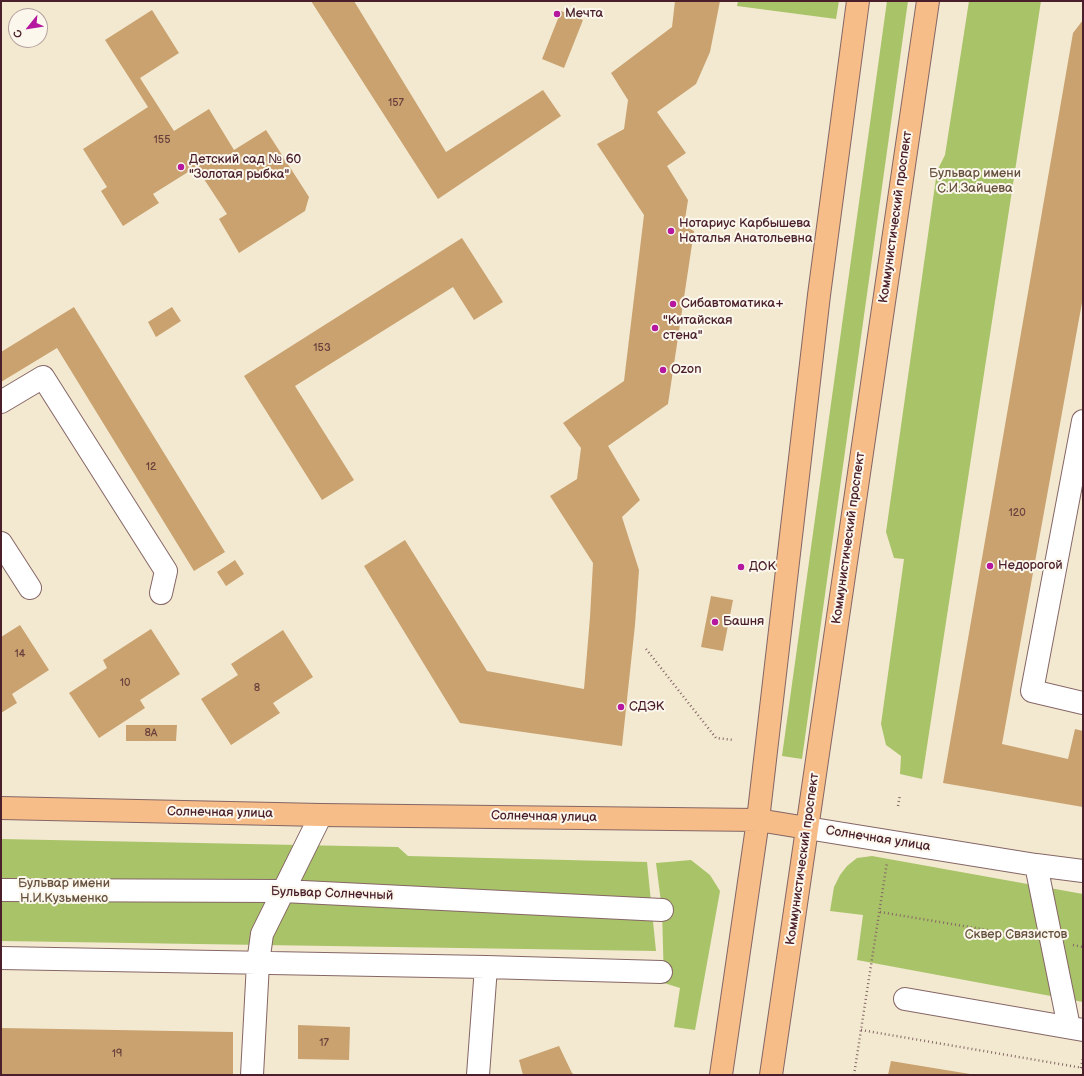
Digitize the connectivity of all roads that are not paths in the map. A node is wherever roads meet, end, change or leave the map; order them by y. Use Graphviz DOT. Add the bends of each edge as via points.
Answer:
graph roads {
  1 [pos="858,1"];
  2 [pos="928,1"];
  3 [pos="1,402"];
  4 [pos="1083,421"];
  5 [pos="1,543"];
  6 [pos="30,588"];
  7 [pos="161,593"];
  8 [pos="1083,703"];
  9 [pos="1,808"];
  10 [pos="321,815"];
  11 [pos="758,820"];
  12 [pos="807,828"];
  13 [pos="1036,865"];
  14 [pos="1083,871"];
  15 [pos="1,890"];
  16 [pos="283,891"];
  17 [pos="662,910"];
  18 [pos="1,958"];
  19 [pos="258,963"];
  20 [pos="486,967"];
  21 [pos="661,972"];
  22 [pos="905,999"];
  23 [pos="1076,1028"];
  24 [pos="252,1075"];
  25 [pos="478,1075"];
  26 [pos="721,1075"];
  27 [pos="771,1075"];
  1 -- 11 [label="main road" via="819,295"];
  2 -- 12 [label="main road, Коммунистический проспект"];
  3 -- 7 [label="street" via="43,377 166,571"];
  4 -- 8 [label="street" via="1032,691"];
  5 -- 6 [label="street"];
  9 -- 10 [label="main road, Солнечная улица"];
  10 -- 11 [label="main road, Солнечная улица"];
  10 -- 16 [label="street"];
  11 -- 12 [label="main road, Солнечная улица"];
  11 -- 26 [label="main road"];
  12 -- 13 [label="street, Солнечная улица"];
  12 -- 27 [label="main road, Коммунистический проспект"];
  13 -- 14 [label="street, Солнечная улица"];
  13 -- 23 [label="street" via="1052,941"];
  15 -- 16 [label="street, Бульвар Солнечный"];
  16 -- 17 [label="street, Бульвар Солнечный"];
  16 -- 19 [label="street" via="262,934"];
  18 -- 19 [label="street"];
  19 -- 20 [label="street"];
  19 -- 24 [label="street"];
  20 -- 21 [label="street"];
  20 -- 25 [label="street"];
  22 -- 23 [label="street"];
}
